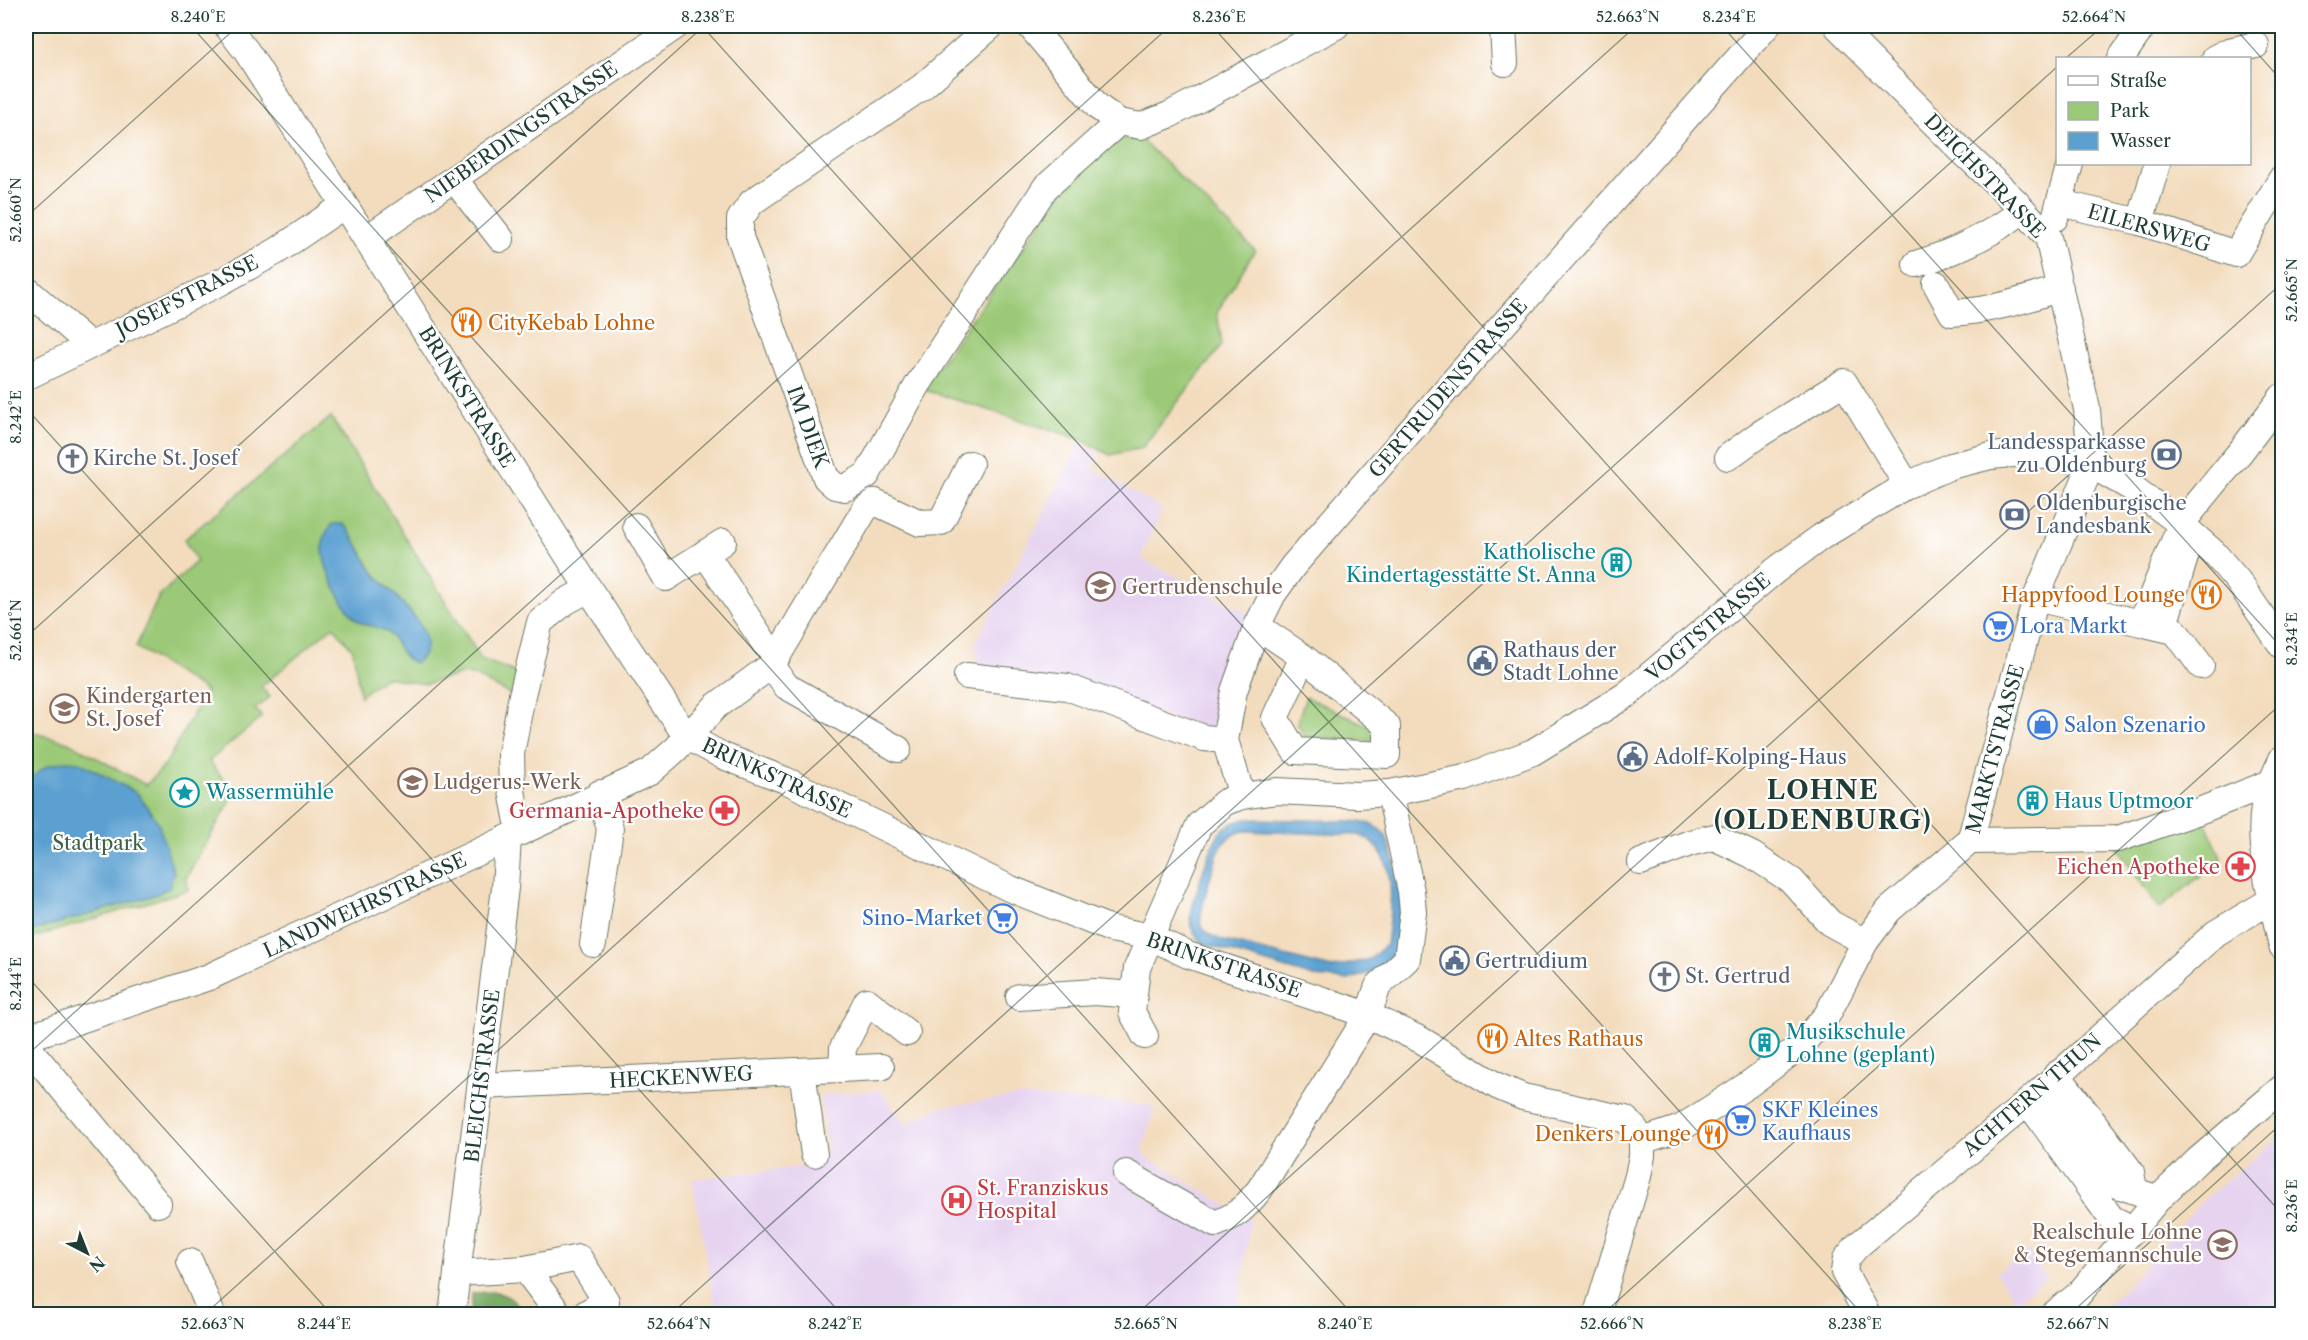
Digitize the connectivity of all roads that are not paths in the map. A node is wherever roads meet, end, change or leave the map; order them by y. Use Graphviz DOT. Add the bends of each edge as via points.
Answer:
graph roads {
  1 [pos="227,26"];
  2 [pos="676,26"];
  3 [pos="991,26"];
  4 [pos="1030,26"];
  5 [pos="1336,26"];
  6 [pos="1501,26"];
  7 [pos="1767,26"];
  8 [pos="1838,26"];
  9 [pos="2143,26"];
  10 [pos="2256,45"];
  11 [pos="2122,57"];
  12 [pos="2217,57"];
  13 [pos="1505,63"];
  14 [pos="1119,122"];
  15 [pos="2070,165"];
  16 [pos="2157,165"];
  17 [pos="453,178"];
  18 [pos="2283,178"];
  19 [pos="2060,202"];
  20 [pos="343,206"];
  21 [pos="2023,210"];
  22 [pos="2140,222"];
  23 [pos="2048,237"];
  24 [pos="366,239"];
  25 [pos="501,239"];
  26 [pos="1916,264"];
  27 [pos="1936,284"];
  28 [pos="2060,288"];
  29 [pos="26,289"];
  30 [pos="90,345"];
  31 [pos="26,377"];
  32 [pos="2283,397"];
  33 [pos="1728,457"];
  34 [pos="970,464"];
  35 [pos="2091,465"];
  36 [pos="1908,485"];
  37 [pos="845,488"];
  38 [pos="870,506"];
  39 [pos="2181,524"];
  40 [pos="636,526"];
  41 [pos="589,590"];
  42 [pos="2036,598"];
  43 [pos="2153,622"];
  44 [pos="1257,626"];
  45 [pos="2283,646"];
  46 [pos="1303,657"];
  47 [pos="775,660"];
  48 [pos="2201,666"];
  49 [pos="967,676"];
  50 [pos="686,736"];
  51 [pos="1225,741"];
  52 [pos="897,749"];
  53 [pos="2283,759"];
  54 [pos="2270,783"];
  55 [pos="1390,793"];
  56 [pos="600,794"];
  57 [pos="1242,796"];
  58 [pos="514,835"];
  59 [pos="1970,841"];
  60 [pos="1641,862"];
  61 [pos="2272,900"];
  62 [pos="1151,937"];
  63 [pos="1865,942"];
  64 [pos="593,944"];
  65 [pos="2283,946"];
  66 [pos="1134,995"];
  67 [pos="1019,997"];
  68 [pos="1368,1015"];
  69 [pos="907,1033"];
  70 [pos="1145,1036"];
  71 [pos="26,1038"];
  72 [pos="26,1045"];
  73 [pos="881,1067"];
  74 [pos="842,1069"];
  75 [pos="802,1071"];
  76 [pos="481,1086"];
  77 [pos="2283,1088"];
  78 [pos="2036,1094"];
  79 [pos="1642,1141"];
  80 [pos="814,1154"];
  81 [pos="1126,1173"];
  82 [pos="2158,1199"];
  83 [pos="158,1204"];
  84 [pos="2134,1230"];
  85 [pos="190,1262"];
  86 [pos="525,1269"];
  87 [pos="457,1273"];
  88 [pos="212,1314"];
  89 [pos="452,1314"];
  90 [pos="559,1314"];
  91 [pos="585,1314"];
  92 [pos="1597,1314"];
  93 [pos="1867,1314"];
  94 [pos="2054,1314"];
  1 -- 20 [label="street, BRINKSTRASSE"];
  2 -- 17 [label="street, NIEBERDINGSTRASSE"];
  3 -- 37 [label="street, IM DIEK" via="922,87 752,202 740,219 740,237 826,478"];
  4 -- 14 [label="street" via="1098,107"];
  5 -- 14 [label="street" via="1169,115 1141,126"];
  6 -- 13 [label="street"];
  7 -- 44 [label="street, GERTRUDENSTRASSE" via="1293,566"];
  8 -- 21 [label="street, DEICHSTRASSE"];
  9 -- 11 [label="street"];
  10 -- 12 [label="street"];
  14 -- 37 [label="street, IM DIEK" via="1045,188 917,386 867,475"];
  15 -- 19 [label="street"];
  16 -- 22 [label="street"];
  17 -- 24 [label="street, NIEBERDINGSTRASSE"];
  17 -- 25 [label="street"];
  18 -- 22 [label="street, EILERSWEG" via="2236,254"];
  19 -- 22 [label="street, EILERSWEG"];
  19 -- 23 [label="street"];
  20 -- 24 [label="street, BRINKSTRASSE"];
  20 -- 30 [label="street, JOSEFSTRASSE" via="219,283"];
  21 -- 23 [label="street, DEICHSTRASSE"];
  21 -- 26 [label="street" via="1950,254"];
  23 -- 28 [label="street, DEICHSTRASSE"];
  24 -- 41 [label="street, BRINKSTRASSE"];
  27 -- 28 [label="street" via="1952,312 1978,312"];
  28 -- 35 [label="street, DEICHSTRASSE" via="2087,409"];
  29 -- 30 [label="street"];
  30 -- 31 [label="street, JOSEFSTRASSE"];
  32 -- 39 [label="street"];
  33 -- 36 [label="street" via="1844,382"];
  34 -- 38 [label="street" via="941,522 920,523"];
  35 -- 36 [label="street, VOGTSTRASSE" via="2023,453 1991,456 1951,466"];
  35 -- 39 [label="street, VOGTSTRASSE"];
  35 -- 42 [label="street, MARKTSTRASSE"];
  36 -- 55 [label="street, VOGTSTRASSE" via="1821,537 1626,695 1562,736 1533,752 1465,778"];
  37 -- 38 [label="street"];
  38 -- 47 [label="street"];
  39 -- 43 [label="street"];
  39 -- 45 [label="street, VOGTSTRASSE" via="2238,581"];
  40 -- 47 [label="street" via="666,578 714,547"];
  41 -- 50 [label="street, BRINKSTRASSE"];
  41 -- 58 [label="street, BLEICHSTRASSE" via="565,602 540,622 511,754"];
  42 -- 43 [label="street"];
  42 -- 59 [label="street, MARKTSTRASSE"];
  43 -- 48 [label="street" via="2175,631"];
  44 -- 46 [label="street"];
  44 -- 51 [label="street, GERTRUDENSTRASSE" via="1234,691"];
  46 -- 46 [label="street" via="1387,726 1387,755 1295,751 1275,718"];
  47 -- 50 [label="street, LANDWEHRSTRASSE" via="716,706"];
  47 -- 52 [label="street" via="786,686"];
  49 -- 51 [label="street" via="1067,687 1204,738"];
  50 -- 56 [label="street, LANDWEHRSTRASSE" via="650,772"];
  50 -- 62 [label="street, BRINKSTRASSE" via="1011,889 1111,929"];
  51 -- 57 [label="street, GERTRUDENSTRASSE"];
  53 -- 54 [label="street"];
  54 -- 59 [label="street" via="2118,838"];
  54 -- 61 [label="street" via="2264,808 2264,847"];
  55 -- 57 [label="street, VOGTSTRASSE" via="1277,791"];
  55 -- 68 [label="street" via="1413,912 1407,959 1378,986"];
  56 -- 58 [label="street, LANDWEHRSTRASSE"];
  56 -- 64 [label="street" via="610,830"];
  57 -- 62 [label="street, VOGTSTRASSE" via="1225,802 1199,825"];
  58 -- 71 [label="street, LANDWEHRSTRASSE" via="209,977"];
  58 -- 76 [label="street, BLEICHSTRASSE"];
  59 -- 63 [label="street, MARKTSTRASSE" via="1889,910"];
  60 -- 63 [label="street" via="1714,837 1792,881 1830,923"];
  61 -- 65 [label="street"];
  61 -- 78 [label="street, ACHTERN THUN" via="2216,933"];
  62 -- 66 [label="street, VOGTSTRASSE" via="1137,968"];
  62 -- 68 [label="street, BRINKSTRASSE" via="1188,955"];
  63 -- 79 [label="street, MARKTSTRASSE" via="1827,1015 1800,1046 1681,1128"];
  66 -- 67 [label="street" via="1095,992"];
  66 -- 70 [label="street, VOGTSTRASSE" via="1132,1012"];
  68 -- 79 [label="street, BRINKSTRASSE" via="1523,1097 1625,1119"];
  68 -- 81 [label="street" via="1260,1189 1235,1216 1215,1224"];
  69 -- 74 [label="street" via="867,1001 843,1048"];
  72 -- 83 [label="street"];
  73 -- 74 [label="street, HECKENWEG"];
  74 -- 75 [label="street, HECKENWEG"];
  75 -- 76 [label="street, HECKENWEG"];
  75 -- 80 [label="street"];
  76 -- 87 [label="street, BLEICHSTRASSE"];
  77 -- 82 [label="street"];
  78 -- 82 [label="street" via="2131,1172 2134,1190"];
  78 -- 84 [label="street" via="2111,1218"];
  78 -- 93 [label="street, ACHTERN THUN" via="1846,1259 1844,1272"];
  79 -- 92 [label="street" via="1638,1176"];
  82 -- 84 [label="street"];
  84 -- 94 [label="street" via="2078,1295"];
  85 -- 88 [label="street"];
  86 -- 87 [label="street"];
  86 -- 90 [label="street"];
  86 -- 91 [label="street" via="579,1258 606,1301"];
  87 -- 89 [label="street, BLEICHSTRASSE"];
}
